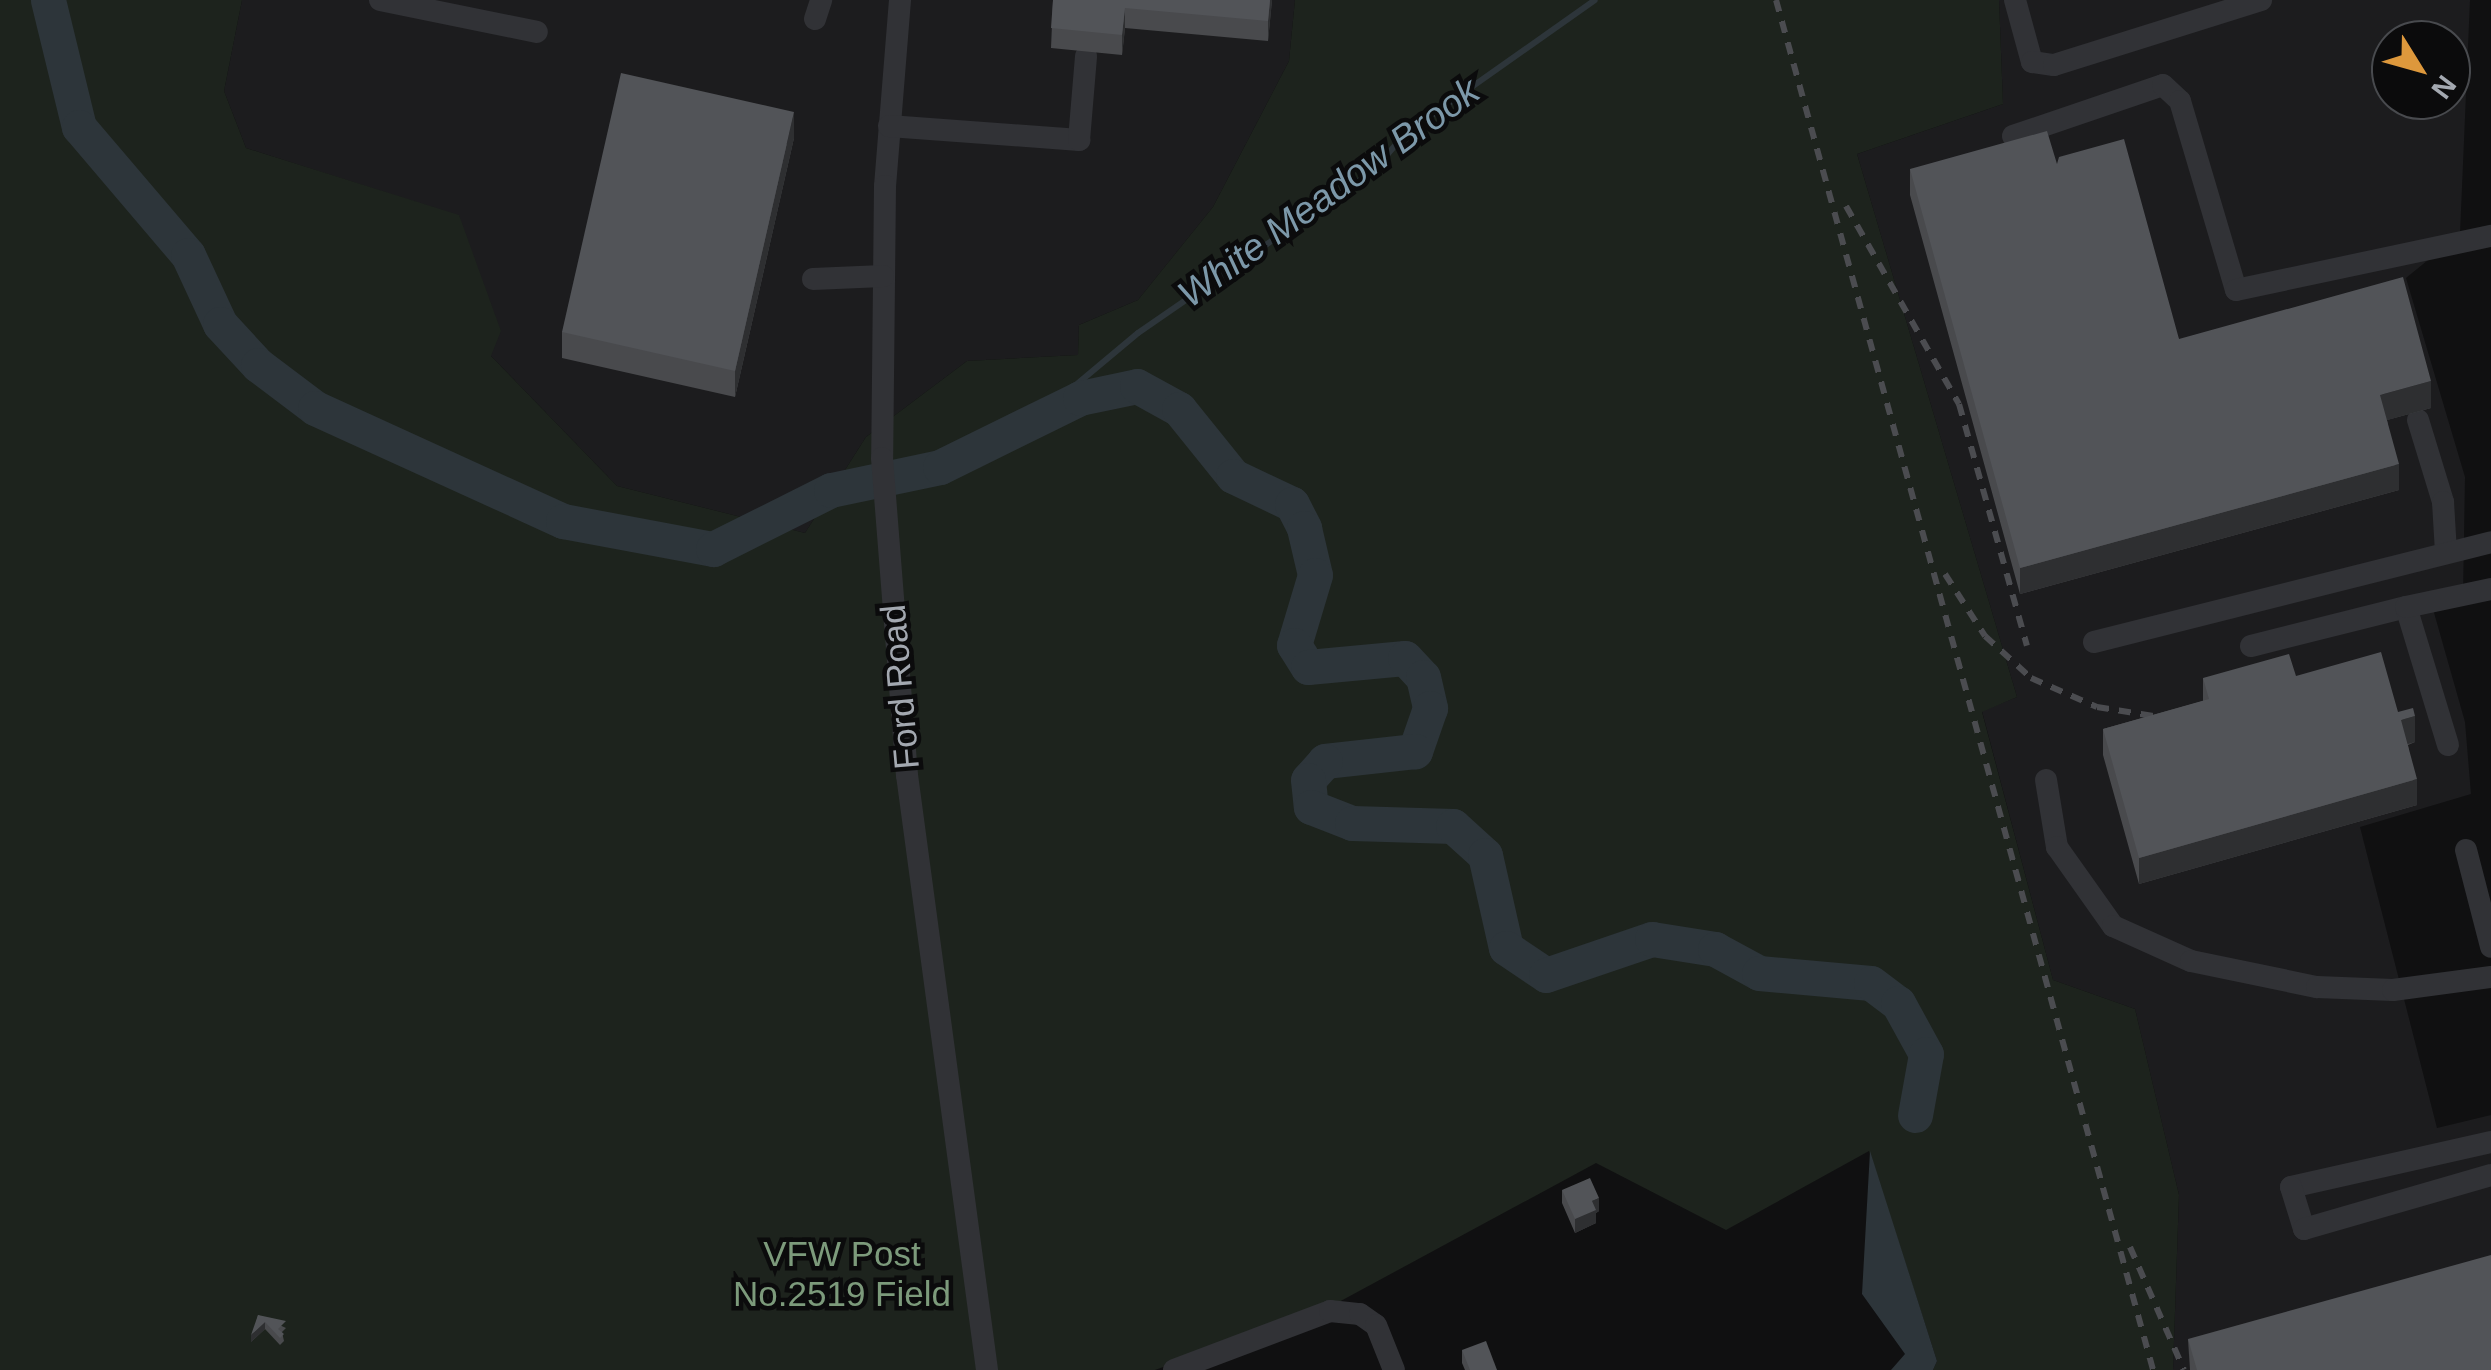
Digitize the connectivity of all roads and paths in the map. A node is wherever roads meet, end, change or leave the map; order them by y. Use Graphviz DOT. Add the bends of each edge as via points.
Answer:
graph roads {
  1 [pos="380,0"];
  2 [pos="900,0"];
  3 [pos="2015,0"];
  4 [pos="2261,0"];
  5 [pos="537,32"];
  6 [pos="1086,56"];
  7 [pos="890,126"];
  8 [pos="2014,136"];
  9 [pos="2491,236"];
  10 [pos="883,276"];
  11 [pos="813,279"];
  12 [pos="2418,420"];
  13 [pos="2491,542"];
  14 [pos="2446,553"];
  15 [pos="2491,589"];
  16 [pos="2406,607"];
  17 [pos="2094,642"];
  18 [pos="2251,646"];
  19 [pos="2448,745"];
  20 [pos="2046,780"];
  21 [pos="2466,850"];
  22 [pos="2491,947"];
  23 [pos="2491,977"];
  24 [pos="2491,1142"];
  25 [pos="2491,1176"];
  26 [pos="987,1370"];
  27 [pos="1174,1370"];
  28 [pos="1394,1370"];
  1 -- 5 [label="street"];
  2 -- 7 [label="street, Ford Road"];
  3 -- 4 [label="street" via="2032,62 2054,64"];
  6 -- 7 [label="street" via="1079,140"];
  7 -- 10 [label="street, Ford Road"];
  8 -- 9 [label="street" via="2163,86 2180,101 2236,290"];
  10 -- 11 [label="street"];
  10 -- 26 [label="street, Ford Road" via="882,458 908,775"];
  12 -- 14 [label="street" via="2444,502"];
  13 -- 14 [label="street"];
  14 -- 17 [label="street"];
  15 -- 16 [label="street"];
  16 -- 18 [label="street"];
  16 -- 19 [label="street"];
  20 -- 23 [label="street" via="2057,847 2113,926 2191,961 2317,987 2393,990"];
  21 -- 22 [label="street"];
  24 -- 25 [label="street" via="2290,1187 2304,1229"];
  27 -- 28 [label="street" via="1330,1311 1360,1314 1376,1325"];
}
